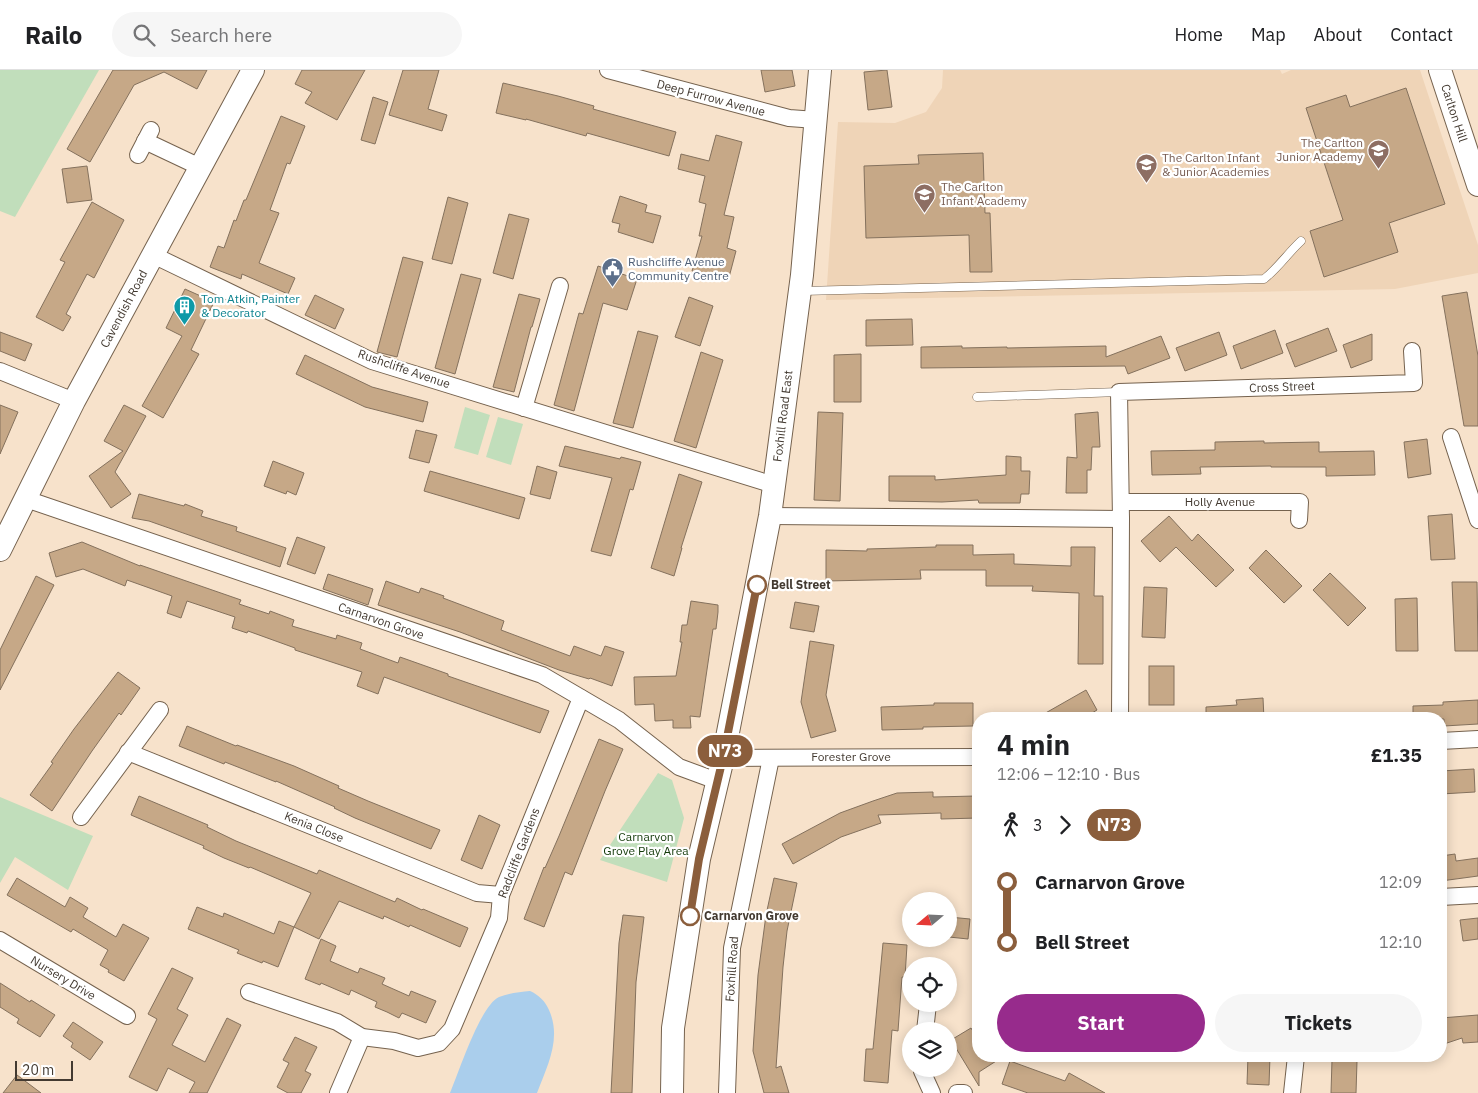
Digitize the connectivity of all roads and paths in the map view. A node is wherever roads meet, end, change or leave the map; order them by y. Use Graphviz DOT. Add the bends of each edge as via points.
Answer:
graph roads {
  1 [pos="252,70"];
  2 [pos="608,70"];
  3 [pos="820,70"];
  4 [pos="1440,70"];
  5 [pos="816,120"];
  6 [pos="145,142"];
  7 [pos="200,167"];
  8 [pos="1478,185"];
  9 [pos="1301,241"];
  10 [pos="153,255"];
  11 [pos="560,286"];
  12 [pos="800,291"];
  13 [pos="1412,351"];
  14 [pos="0,371"];
  15 [pos="1119,392"];
  16 [pos="977,397"];
  17 [pos="74,401"];
  18 [pos="524,408"];
  19 [pos="1451,437"];
  20 [pos="774,485"];
  21 [pos="26,499"];
  22 [pos="1121,502"];
  23 [pos="770,516"];
  24 [pos="1121,519"];
  25 [pos="1299,520"];
  26 [pos="1478,520"];
  27 [pos="0,550"];
  28 [pos="581,698"];
  29 [pos="160,710"];
  30 [pos="1120,712"];
  31 [pos="1478,739"];
  32 [pos="1447,741"];
  33 [pos="128,752"];
  34 [pos="972,757"];
  35 [pos="723,758"];
  36 [pos="771,758"];
  37 [pos="717,781"];
  38 [pos="81,817"];
  39 [pos="501,895"];
  40 [pos="1478,895"];
  41 [pos="1447,897"];
  42 [pos="0,940"];
  43 [pos="249,992"];
  44 [pos="126,1016"];
  45 [pos="362,1038"];
  46 [pos="1295,1062"];
  47 [pos="924,1077"];
  48 [pos="338,1093"];
  49 [pos="672,1093"];
  50 [pos="727,1093"];
  51 [pos="932,1093"];
  52 [pos="957,1093"];
  53 [pos="964,1093"];
  54 [pos="1292,1093"];
  1 -- 7 [label="street, Cavendish Road"];
  2 -- 5 [label="street, Deep Furrow Avenue" via="788,118"];
  3 -- 5 [label="street, Foxhill Road East"];
  4 -- 8 [label="street, Carlton Hill"];
  5 -- 12 [label="street, Foxhill Road East"];
  6 -- 7 [label="street"];
  7 -- 10 [label="street, Cavendish Road"];
  9 -- 12 [label="lane" via="1264,279"];
  10 -- 17 [label="street, Cavendish Road"];
  10 -- 18 [label="street, Rushcliffe Avenue" via="372,361"];
  11 -- 18 [label="street"];
  12 -- 20 [label="street, Foxhill Road East"];
  13 -- 15 [label="street, Cross Street" via="1414,383"];
  14 -- 17 [label="street"];
  15 -- 16 [label="lane, Cross Street"];
  15 -- 22 [label="street"];
  17 -- 21 [label="street, Cavendish Road"];
  18 -- 20 [label="street, Rushcliffe Avenue"];
  19 -- 26 [label="street"];
  20 -- 23 [label="street, Foxhill Road East"];
  21 -- 27 [label="street, Cavendish Road"];
  21 -- 28 [label="street, Carnarvon Grove" via="542,675"];
  22 -- 24 [label="street"];
  22 -- 25 [label="street, Holly Avenue" via="1300,502"];
  23 -- 24 [label="street"];
  23 -- 35 [label="street, Foxhill Road East"];
  24 -- 30 [label="street"];
  28 -- 37 [label="street, Carnarvon Grove" via="619,720 679,767"];
  28 -- 39 [label="street, Radcliffe Gardens"];
  29 -- 33 [label="street"];
  31 -- 32 [label="street"];
  33 -- 38 [label="street"];
  33 -- 39 [label="street, Kenia Close" via="477,893"];
  34 -- 36 [label="street, Forester Grove"];
  35 -- 36 [label="street, Forester Grove"];
  35 -- 37 [label="street, Foxhill Road East"];
  36 -- 50 [label="street, Foxhill Road" via="732,948"];
  37 -- 49 [label="street, Foxhill Road East" via="699,859 673,1028"];
  39 -- 45 [label="street, Radcliffe Gardens" via="495,927 452,1029 439,1043 418,1048"];
  40 -- 41 [label="street"];
  42 -- 44 [label="street, Nursery Drive"];
  43 -- 45 [label="street, Radcliffe Gardens" via="337,1022"];
  45 -- 48 [label="street"];
  46 -- 54 [label="street"];
  47 -- 51 [label="street"];
  52 -- 53 [label="street"];
}
